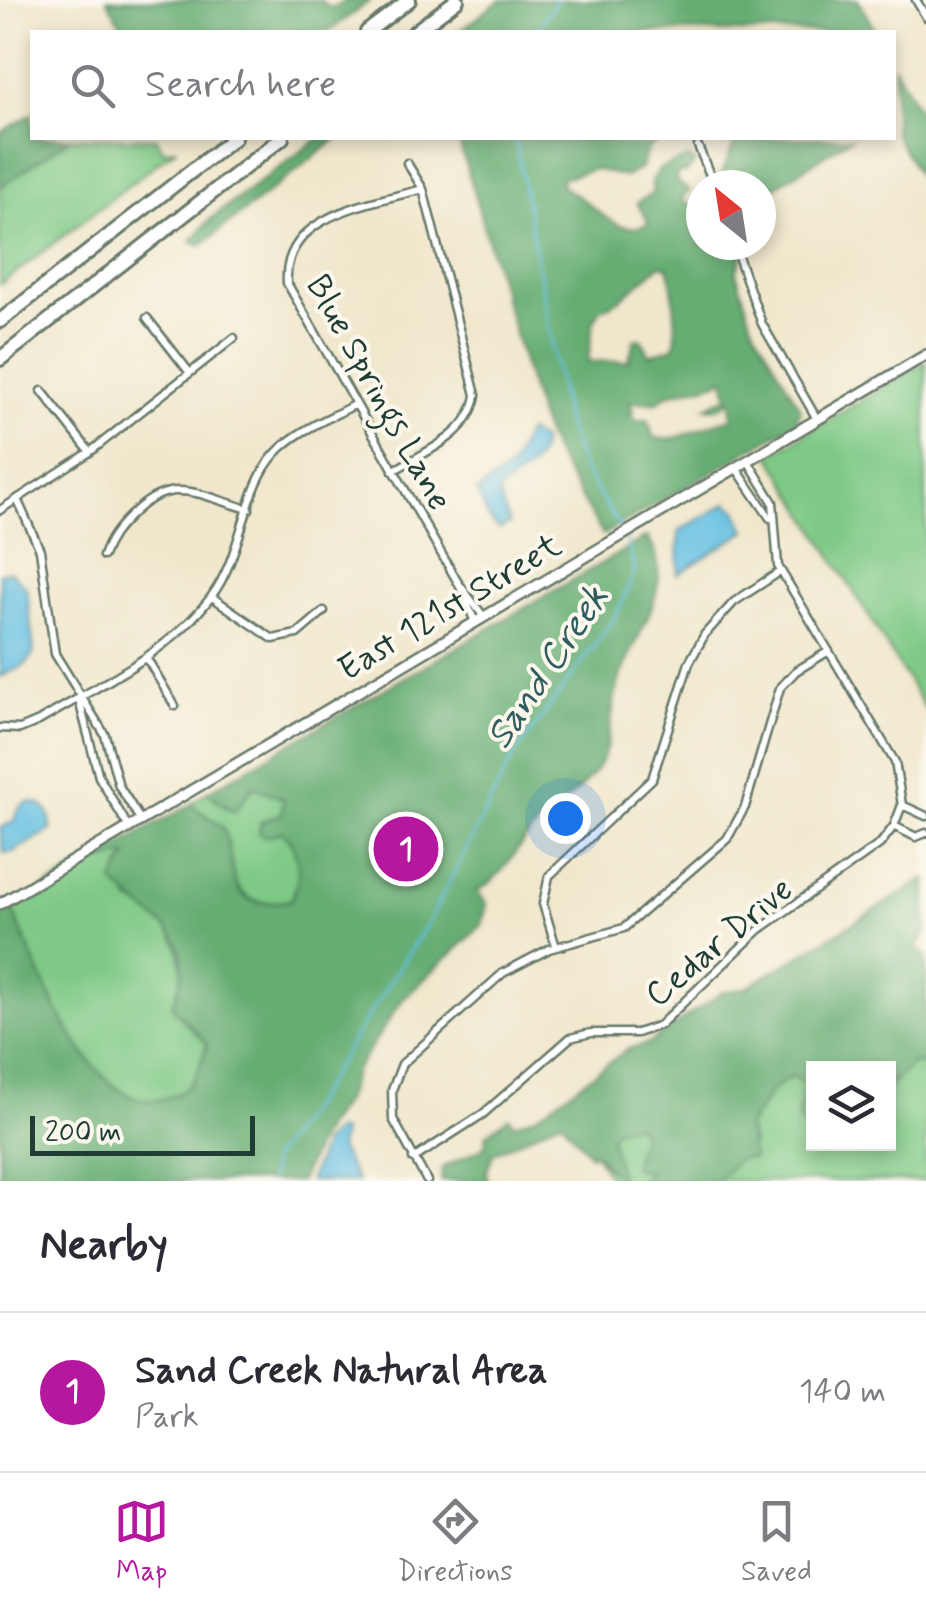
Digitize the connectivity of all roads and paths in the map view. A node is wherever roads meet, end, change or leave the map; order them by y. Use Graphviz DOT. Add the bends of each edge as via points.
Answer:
graph roads {
  1 [pos="409,0"];
  2 [pos="457,0"];
  3 [pos="916,0"];
  4 [pos="926,17"];
  5 [pos="370,30"];
  6 [pos="418,30"];
  7 [pos="231,140"];
  8 [pos="279,140"];
  9 [pos="698,146"];
  10 [pos="407,163"];
  11 [pos="708,170"];
  12 [pos="423,190"];
  13 [pos="739,260"];
  14 [pos="147,318"];
  15 [pos="0,321"];
  16 [pos="234,338"];
  17 [pos="926,354"];
  18 [pos="0,358"];
  19 [pos="190,373"];
  20 [pos="42,391"];
  21 [pos="354,404"];
  22 [pos="817,420"];
  23 [pos="90,452"];
  24 [pos="748,460"];
  25 [pos="736,468"];
  26 [pos="393,471"];
  27 [pos="18,500"];
  28 [pos="250,509"];
  29 [pos="0,510"];
  30 [pos="771,518"];
  31 [pos="104,556"];
  32 [pos="781,572"];
  33 [pos="458,581"];
  34 [pos="212,597"];
  35 [pos="324,611"];
  36 [pos="484,616"];
  37 [pos="474,622"];
  38 [pos="829,651"];
  39 [pos="146,658"];
  40 [pos="78,698"];
  41 [pos="174,706"];
  42 [pos="0,728"];
  43 [pos="902,805"];
  44 [pos="926,816"];
  45 [pos="141,821"];
  46 [pos="894,826"];
  47 [pos="129,828"];
  48 [pos="926,834"];
  49 [pos="0,904"];
  50 [pos="556,947"];
  51 [pos="414,1158"];
  52 [pos="427,1181"];
  1 -- 5 [label="highway"];
  2 -- 6 [label="highway"];
  3 -- 4 [label="street"];
  7 -- 15 [label="highway"];
  8 -- 18 [label="highway"];
  9 -- 11 [label="street"];
  10 -- 12 [label="street"];
  12 -- 21 [label="street, Blue Springs Lane" via="327,218 300,240 287,263 292,298"];
  12 -- 26 [label="street" via="476,395 455,433"];
  13 -- 22 [label="street" via="762,324"];
  14 -- 19 [label="street"];
  16 -- 19 [label="street"];
  17 -- 22 [label="street, East 121st Street"];
  19 -- 23 [label="street"];
  20 -- 23 [label="street"];
  21 -- 26 [label="street, Blue Springs Lane"];
  21 -- 28 [label="street" via="276,452"];
  22 -- 24 [label="street, East 121st Street"];
  23 -- 27 [label="street"];
  24 -- 25 [label="street, East 121st Street"];
  24 -- 30 [label="street" via="772,502"];
  25 -- 30 [label="street"];
  25 -- 36 [label="street, East 121st Street"];
  26 -- 33 [label="street, Blue Springs Lane"];
  27 -- 29 [label="street"];
  27 -- 40 [label="street" via="40,550 52,643"];
  28 -- 31 [label="street" via="161,491 115,532"];
  28 -- 34 [label="street"];
  30 -- 32 [label="street"];
  32 -- 38 [label="street"];
  32 -- 50 [label="street" via="734,602 704,634 652,780 549,876 543,904"];
  33 -- 36 [label="street, Blue Springs Lane"];
  33 -- 37 [label="street, Blue Springs Lane"];
  34 -- 35 [label="street" via="273,639 296,634"];
  34 -- 39 [label="street"];
  36 -- 37 [label="street, East 121st Street"];
  37 -- 45 [label="street, East 121st Street"];
  38 -- 43 [label="street" via="895,762"];
  38 -- 50 [label="street" via="780,688 745,806 727,839 624,928"];
  39 -- 40 [label="street"];
  39 -- 41 [label="street"];
  40 -- 42 [label="street" via="29,726"];
  40 -- 45 [label="street" via="104,736 118,786"];
  40 -- 47 [label="street" via="99,777"];
  43 -- 44 [label="street"];
  43 -- 46 [label="street, Cedar Drive"];
  45 -- 47 [label="street, East 121st Street"];
  46 -- 48 [label="street" via="916,837"];
  46 -- 51 [label="street, Cedar Drive" via="870,852 760,930 660,1025 570,1038 484,1114"];
  47 -- 49 [label="street, East 121st Street"];
  50 -- 51 [label="street" via="502,973 402,1064 392,1109"];
  51 -- 52 [label="street"];
}
